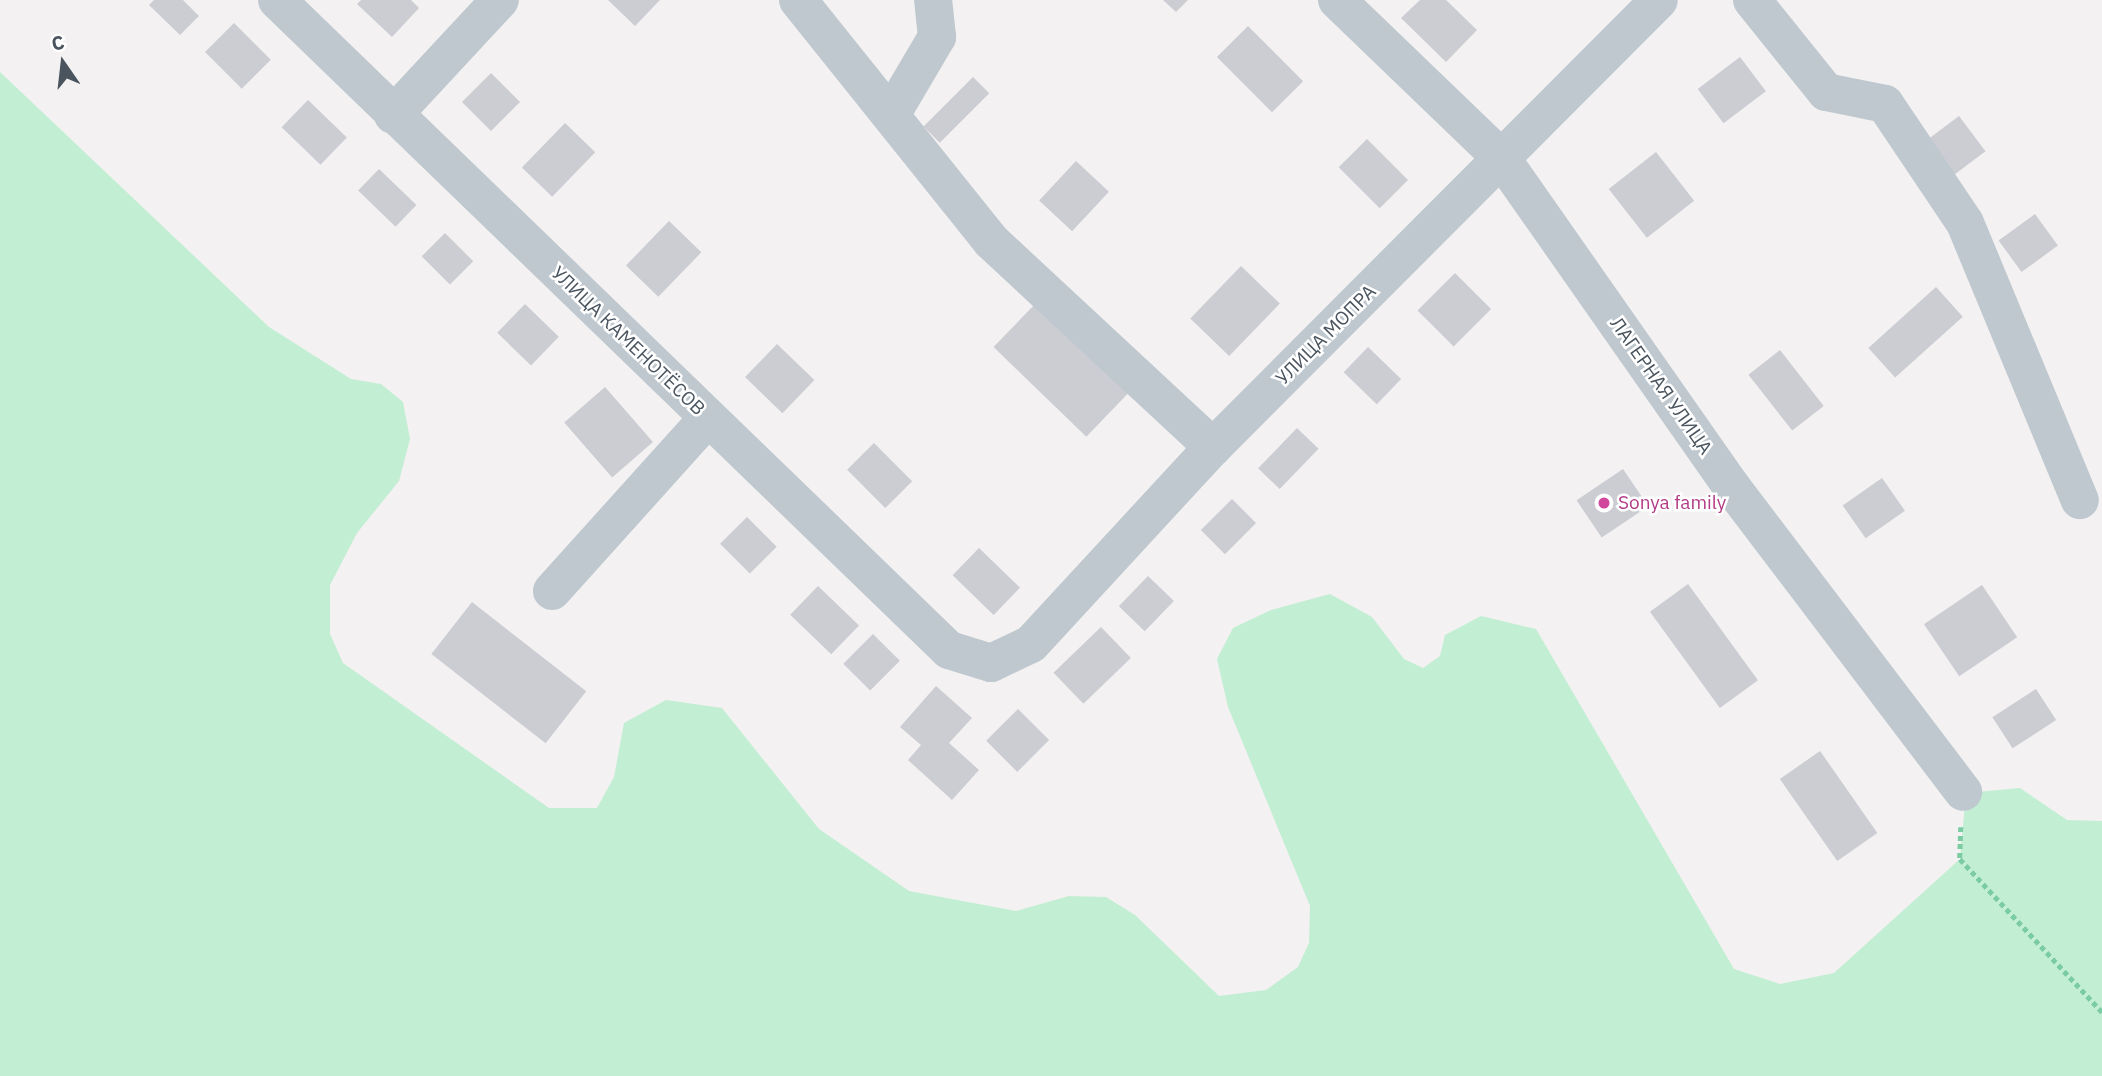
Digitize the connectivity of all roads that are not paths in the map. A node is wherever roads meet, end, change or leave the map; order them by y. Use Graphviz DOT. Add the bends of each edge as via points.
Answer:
graph roads {
  1 [pos="277,0"];
  2 [pos="500,0"];
  3 [pos="798,0"];
  4 [pos="933,0"];
  5 [pos="1337,0"];
  6 [pos="1659,0"];
  7 [pos="1752,0"];
  8 [pos="393,115"];
  9 [pos="891,115"];
  10 [pos="1502,159"];
  11 [pos="708,418"];
  12 [pos="1213,447"];
  13 [pos="2080,500"];
  14 [pos="552,591"];
  15 [pos="991,663"];
  16 [pos="1963,792"];
  1 -- 8 [label="street, УЛИЦА КАМЕНОТЁСОВ"];
  2 -- 8 [label="street"];
  3 -- 9 [label="street"];
  4 -- 9 [label="street" via="937,37"];
  5 -- 10 [label="street, ЛАГЕРНАЯ УЛИЦА"];
  6 -- 10 [label="street, УЛИЦА МОПРА"];
  7 -- 13 [label="street" via="1826,92 1885,104 1965,223"];
  8 -- 11 [label="street, УЛИЦА КАМЕНОТЁСОВ"];
  9 -- 12 [label="street" via="991,241"];
  10 -- 12 [label="street, УЛИЦА МОПРА"];
  10 -- 16 [label="street, ЛАГЕРНАЯ УЛИЦА" via="1731,486"];
  11 -- 14 [label="street"];
  11 -- 15 [label="street, УЛИЦА КАМЕНОТЁСОВ" via="949,650"];
  12 -- 15 [label="street, УЛИЦА МОПРА" via="1031,644"];
}
